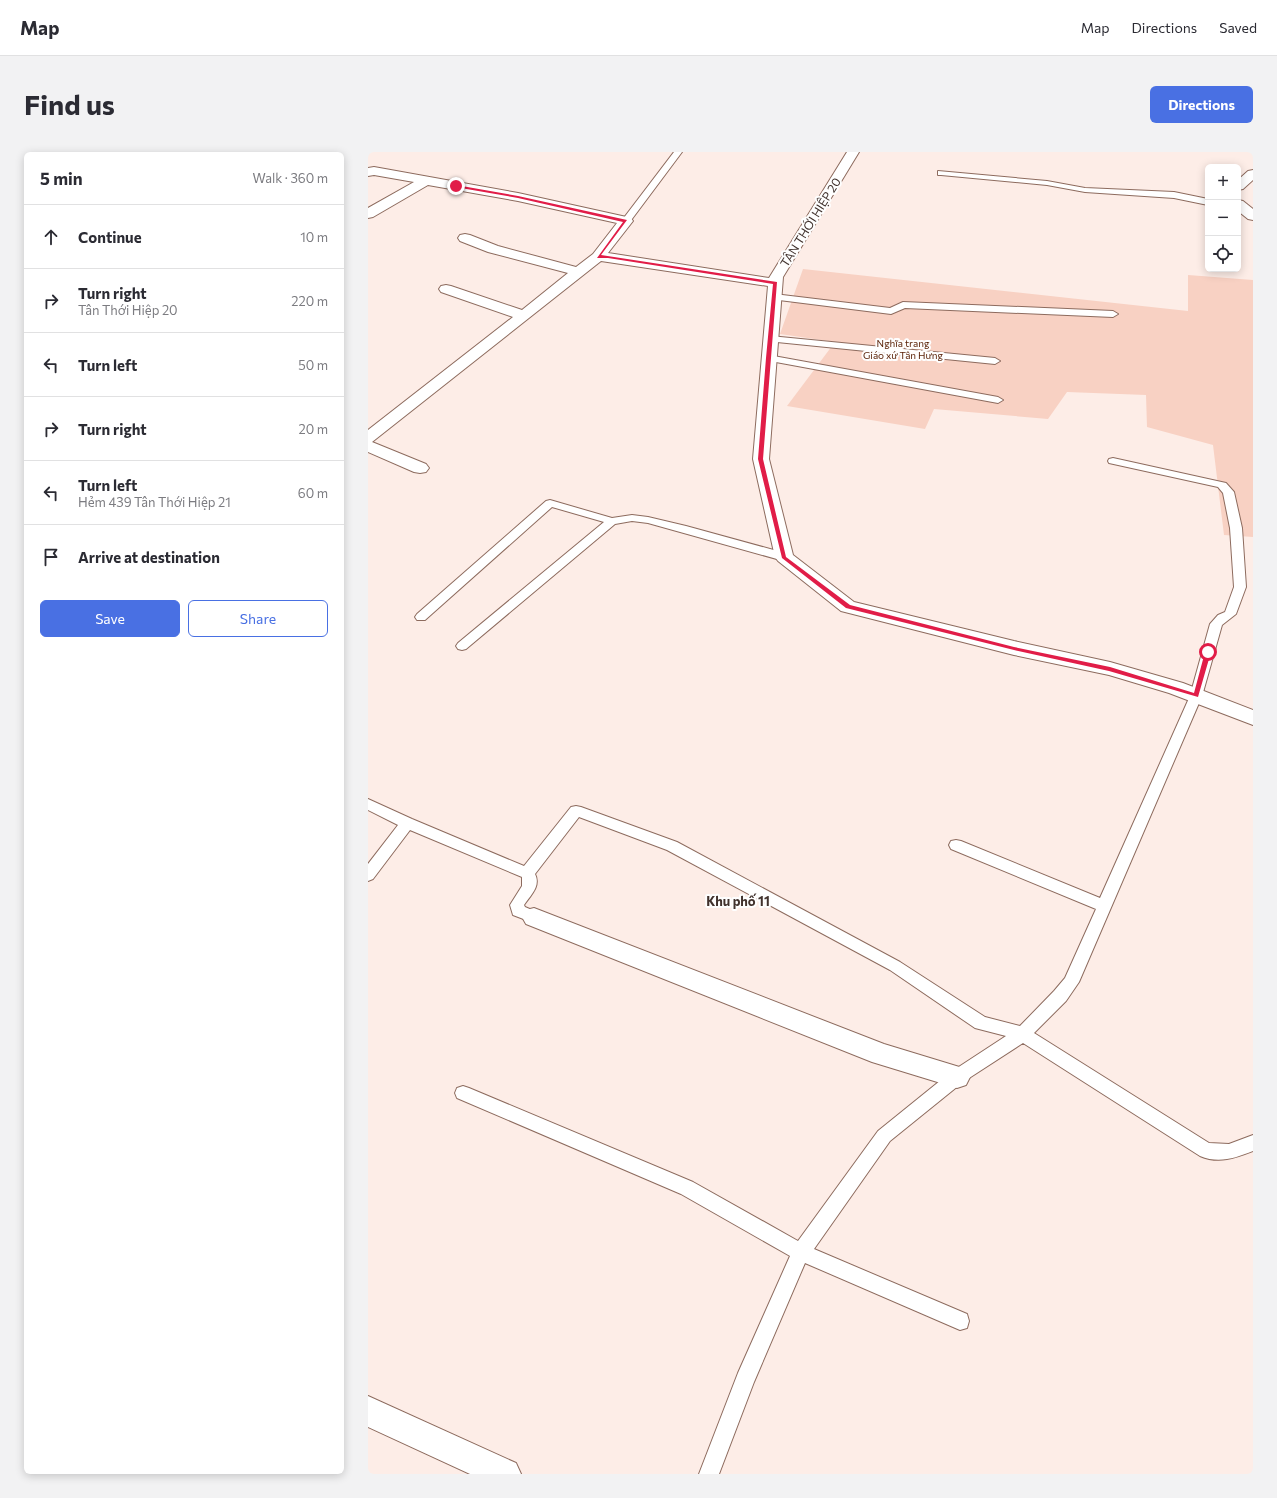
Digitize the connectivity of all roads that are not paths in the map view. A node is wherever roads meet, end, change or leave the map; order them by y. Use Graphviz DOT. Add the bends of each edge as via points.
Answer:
graph roads {
  1 [pos="678,152"];
  2 [pos="853,152"];
  3 [pos="370,173"];
  4 [pos="940,173"];
  5 [pos="1253,174"];
  6 [pos="425,180"];
  7 [pos="1241,184"];
  8 [pos="1205,201"];
  9 [pos="1241,206"];
  10 [pos="368,214"];
  11 [pos="1253,216"];
  12 [pos="626,221"];
  13 [pos="465,238"];
  14 [pos="598,257"];
  15 [pos="579,272"];
  16 [pos="446,289"];
  17 [pos="775,290"];
  18 [pos="1113,314"];
  19 [pos="523,315"];
  20 [pos="770,339"];
  21 [pos="768,358"];
  22 [pos="995,361"];
  23 [pos="998,400"];
  24 [pos="368,438"];
  25 [pos="368,446"];
  26 [pos="1113,461"];
  27 [pos="420,468"];
  28 [pos="612,520"];
  29 [pos="784,557"];
  30 [pos="421,617"];
  31 [pos="462,646"];
  32 [pos="1196,696"];
  33 [pos="1253,718"];
  34 [pos="368,804"];
  35 [pos="407,823"];
  36 [pos="956,845"];
  37 [pos="527,873"];
  38 [pos="368,875"];
  39 [pos="1104,906"];
  40 [pos="534,917"];
  41 [pos="1023,1034"];
  42 [pos="957,1076"];
  43 [pos="463,1093"];
  44 [pos="1253,1143"];
  45 [pos="801,1252"];
  46 [pos="960,1321"];
  47 [pos="368,1411"];
  48 [pos="505,1474"];
  49 [pos="709,1474"];
  1 -- 12 [label="lane"];
  2 -- 17 [label="street, TÂN THỚI HIỆP 20" via="776,277"];
  3 -- 6 [label="street"];
  4 -- 8 [label="lane" via="1047,183 1085,190 1174,195"];
  5 -- 7 [label="street"];
  6 -- 10 [label="street"];
  6 -- 12 [label="street"];
  9 -- 11 [label="street"];
  12 -- 14 [label="street"];
  13 -- 15 [label="street" via="492,249"];
  14 -- 15 [label="street"];
  14 -- 17 [label="street"];
  15 -- 19 [label="street"];
  16 -- 19 [label="street"];
  17 -- 18 [label="lane" via="891,311 903,305"];
  17 -- 20 [label="street, TÂN THỚI HIỆP 20"];
  19 -- 24 [label="street"];
  20 -- 21 [label="street, TÂN THỚI HIỆP 20"];
  20 -- 22 [label="lane"];
  21 -- 23 [label="lane"];
  21 -- 29 [label="street, TÂN THỚI HIỆP 20" via="761,459"];
  25 -- 27 [label="street"];
  26 -- 32 [label="lane" via="1217,483 1228,492 1236,528 1240,588 1230,614 1216,624"];
  28 -- 29 [label="lane" via="648,520"];
  28 -- 30 [label="lane" via="550,504"];
  28 -- 31 [label="lane"];
  29 -- 32 [label="street" via="848,607 1110,669"];
  32 -- 33 [label="street"];
  32 -- 39 [label="lane"];
  34 -- 35 [label="lane"];
  35 -- 37 [label="lane"];
  35 -- 38 [label="lane"];
  36 -- 39 [label="lane"];
  37 -- 40 [label="lane" via="530,884 517,905 518,911"];
  37 -- 41 [label="lane" via="576,811 672,846 895,966 981,1023"];
  39 -- 41 [label="lane" via="1070,982"];
  40 -- 42 [label="street" via="881,1054"];
  41 -- 42 [label="lane"];
  41 -- 44 [label="lane" via="1206,1151 1229,1152"];
  42 -- 45 [label="lane" via="884,1136"];
  43 -- 45 [label="lane" via="687,1188"];
  45 -- 46 [label="lane"];
  45 -- 49 [label="lane" via="745,1380"];
  47 -- 48 [label="street"];
}
